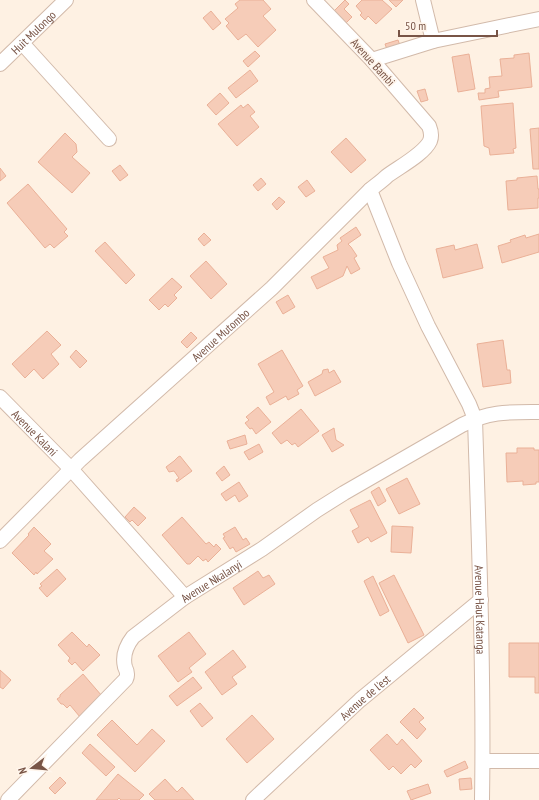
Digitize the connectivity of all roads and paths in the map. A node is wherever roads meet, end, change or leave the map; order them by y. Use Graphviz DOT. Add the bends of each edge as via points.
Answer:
graph roads {
  1 [pos="66,0"];
  2 [pos="314,0"];
  3 [pos="423,0"];
  4 [pos="539,19"];
  5 [pos="434,41"];
  6 [pos="22,43"];
  7 [pos="372,60"];
  8 [pos="0,64"];
  9 [pos="429,126"];
  10 [pos="109,139"];
  11 [pos="370,190"];
  12 [pos="0,397"];
  13 [pos="539,412"];
  14 [pos="475,419"];
  15 [pos="71,469"];
  16 [pos="0,541"];
  17 [pos="185,598"];
  18 [pos="481,600"];
  19 [pos="483,761"];
  20 [pos="539,761"];
  21 [pos="8,800"];
  22 [pos="253,800"];
  23 [pos="482,800"];
  1 -- 6 [label="street, Huit Mulongo"];
  2 -- 7 [label="street, Avenue Bambi"];
  3 -- 5 [label="street"];
  4 -- 5 [label="street"];
  5 -- 7 [label="street"];
  6 -- 8 [label="street, Huit Mulongo"];
  6 -- 10 [label="street"];
  7 -- 9 [label="street, Avenue Bambi"];
  9 -- 11 [label="street, Avenue Mutombo" via="431,138 425,150"];
  11 -- 14 [label="street" via="402,270"];
  11 -- 15 [label="street, Avenue Mutombo" via="272,288"];
  12 -- 15 [label="street, Avenue Kalani"];
  13 -- 14 [label="street, Avenue Nkalanyi" via="499,413"];
  14 -- 17 [label="street, Avenue Nkalanyi" via="344,493"];
  14 -- 18 [label="street, Avenue Haut Katanga"];
  15 -- 16 [label="street, Avenue Mutombo"];
  15 -- 17 [label="street, Avenue Kalani"];
  17 -- 21 [label="street, Avenue Nkalanyi" via="133,637 125,651 124,661 128,676 126,679"];
  18 -- 19 [label="street, Avenue Haut Katanga"];
  18 -- 22 [label="street, Avenue de l'est" via="360,700"];
  19 -- 20 [label="street"];
  19 -- 23 [label="street, Avenue Haut Katanga"];
}
